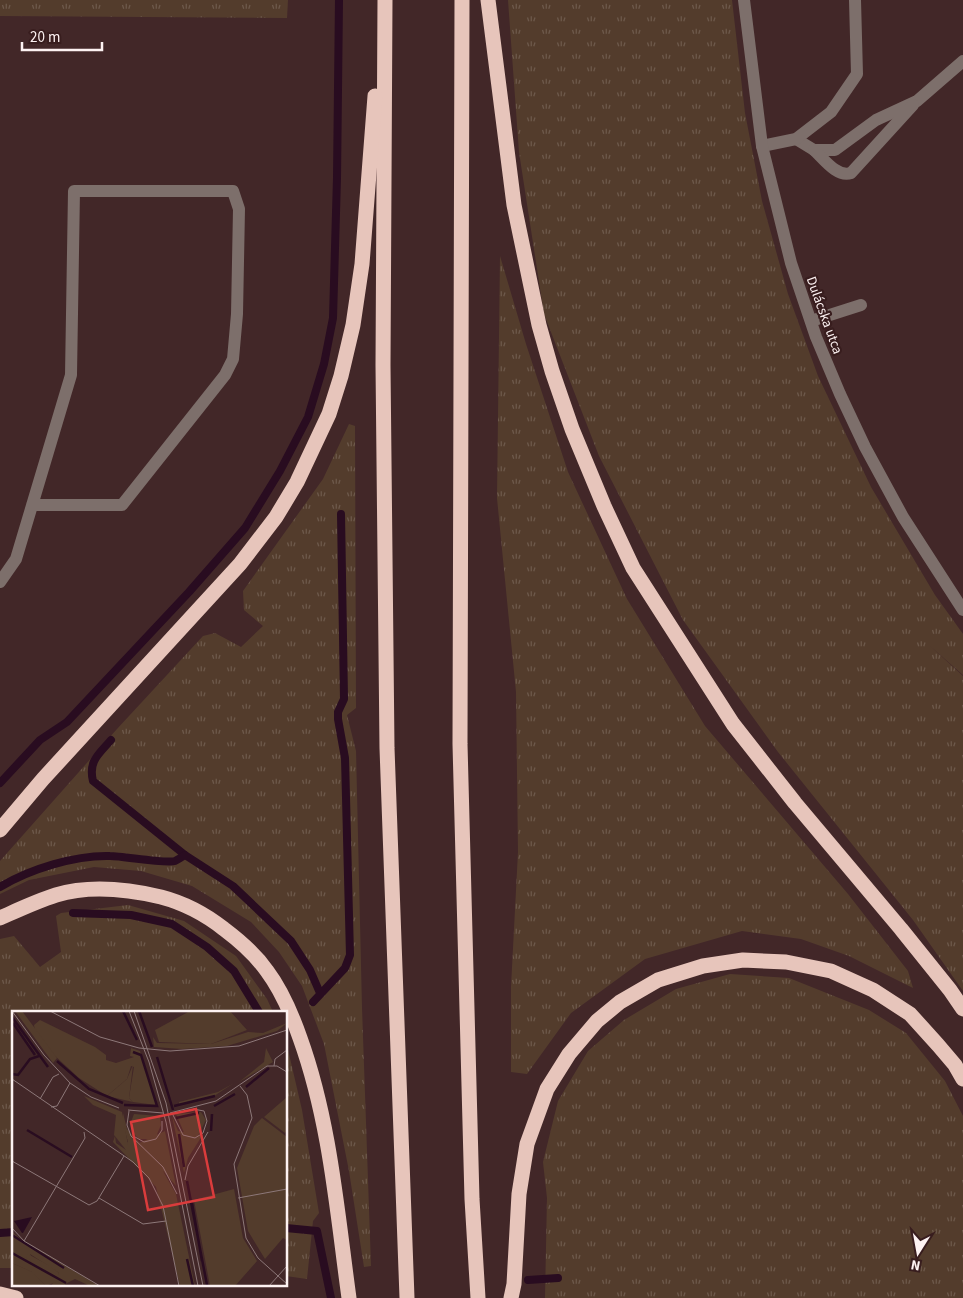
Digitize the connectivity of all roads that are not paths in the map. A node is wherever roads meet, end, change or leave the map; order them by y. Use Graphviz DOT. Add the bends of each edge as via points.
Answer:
graph roads {
  1 [pos="384,0"];
  2 [pos="462,0"];
  3 [pos="488,0"];
  4 [pos="744,0"];
  5 [pos="855,0"];
  6 [pos="963,61"];
  7 [pos="917,101"];
  8 [pos="796,139"];
  9 [pos="762,146"];
  10 [pos="814,150"];
  11 [pos="861,306"];
  12 [pos="810,321"];
  13 [pos="32,505"];
  14 [pos="0,582"];
  15 [pos="963,610"];
  16 [pos="0,830"];
  17 [pos="0,918"];
  18 [pos="963,1009"];
  19 [pos="963,1078"];
  20 [pos="0,1294"];
  21 [pos="16,1298"];
  22 [pos="349,1298"];
  23 [pos="407,1298"];
  24 [pos="478,1298"];
  25 [pos="511,1298"];
  1 -- 16 [label="highway" via="362,264 353,324 329,414 297,482 276,517 240,564"];
  1 -- 23 [label="highway" via="387,748"];
  2 -- 24 [label="highway" via="460,744 472,1199"];
  3 -- 18 [label="highway" via="514,205 539,325 572,430 633,568 732,724"];
  4 -- 9 [label="street, Dulácska utca"];
  5 -- 8 [label="street" via="857,74 831,112"];
  6 -- 7 [label="street"];
  7 -- 10 [label="street" via="876,120 835,150"];
  7 -- 10 [label="street" via="846,175 837,172"];
  8 -- 9 [label="street"];
  8 -- 10 [label="street"];
  9 -- 12 [label="street, Dulácska utca" via="791,263"];
  11 -- 12 [label="street"];
  12 -- 15 [label="street, Dulácska utca" via="864,447 903,517"];
  13 -- 13 [label="street" via="71,375 74,191 232,192 239,209 236,314 233,359 225,375 122,505"];
  13 -- 14 [label="street" via="16,559"];
  17 -- 22 [label="highway" via="58,895 99,889 141,892 189,907 208,917 244,945 268,972 292,1014 312,1069"];
  19 -- 25 [label="highway" via="910,1014 873,990 831,971 786,962 743,960 702,966 658,980 620,1002 597,1021 547,1089 526,1153 519,1194"];
  20 -- 21 [label="highway"];
}
